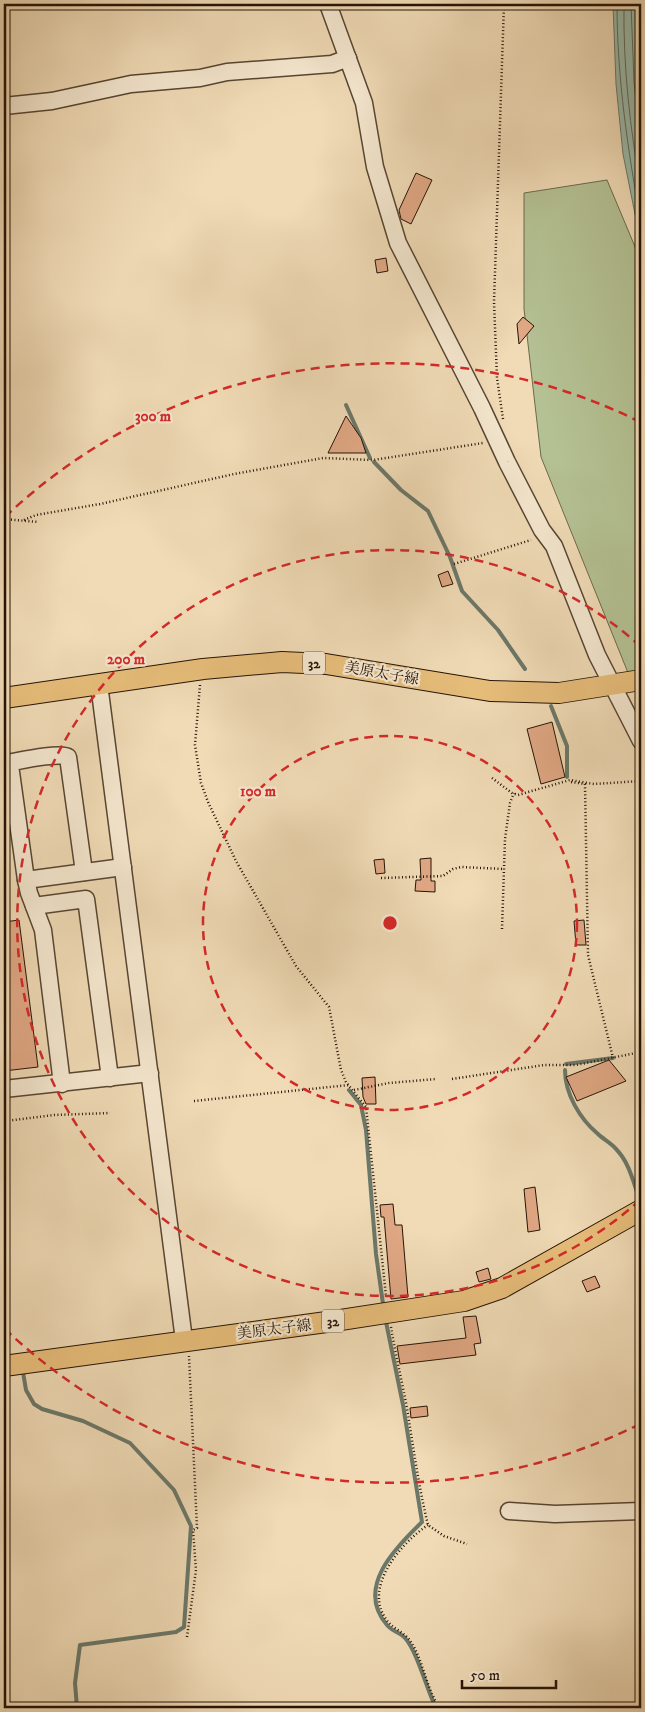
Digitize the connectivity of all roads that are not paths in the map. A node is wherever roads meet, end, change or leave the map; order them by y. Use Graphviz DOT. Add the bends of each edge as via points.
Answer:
graph roads {
  1 [pos="328,4"];
  2 [pos="348,58"];
  3 [pos="4,106"];
  4 [pos="625,682"];
  5 [pos="99,684"];
  6 [pos="4,698"];
  7 [pos="641,741"];
  8 [pos="7,760"];
  9 [pos="123,867"];
  10 [pos="84,872"];
  11 [pos="26,880"];
  12 [pos="34,906"];
  13 [pos="150,1073"];
  14 [pos="110,1078"];
  15 [pos="62,1084"];
  16 [pos="4,1089"];
  17 [pos="641,1210"];
  18 [pos="184,1340"];
  19 [pos="4,1366"];
  20 [pos="509,1511"];
  21 [pos="641,1511"];
  1 -- 2 [label="street"];
  2 -- 3 [label="street" via="332,64 131,84 52,101"];
  2 -- 4 [label="street" via="364,103 375,167 398,242 542,530 554,546 597,655"];
  4 -- 5 [label="main road, 美原太子線 / 32" via="559,693 490,691 326,664 282,662"];
  4 -- 7 [label="street"];
  5 -- 6 [label="main road, 美原太子線 / 32"];
  5 -- 9 [label="street"];
  8 -- 10 [label="street" via="68,757"];
  8 -- 11 [label="street"];
  9 -- 10 [label="street"];
  9 -- 13 [label="street"];
  10 -- 11 [label="street"];
  11 -- 12 [label="street"];
  12 -- 14 [label="street" via="86,900"];
  12 -- 15 [label="street" via="43,930"];
  13 -- 14 [label="street"];
  13 -- 18 [label="street"];
  14 -- 15 [label="street"];
  15 -- 16 [label="street"];
  17 -- 18 [label="main road, 美原太子線 / 32" via="502,1288 464,1301"];
  18 -- 19 [label="main road, 美原太子線 / 32"];
  20 -- 21 [label="street" via="555,1514"];
}
